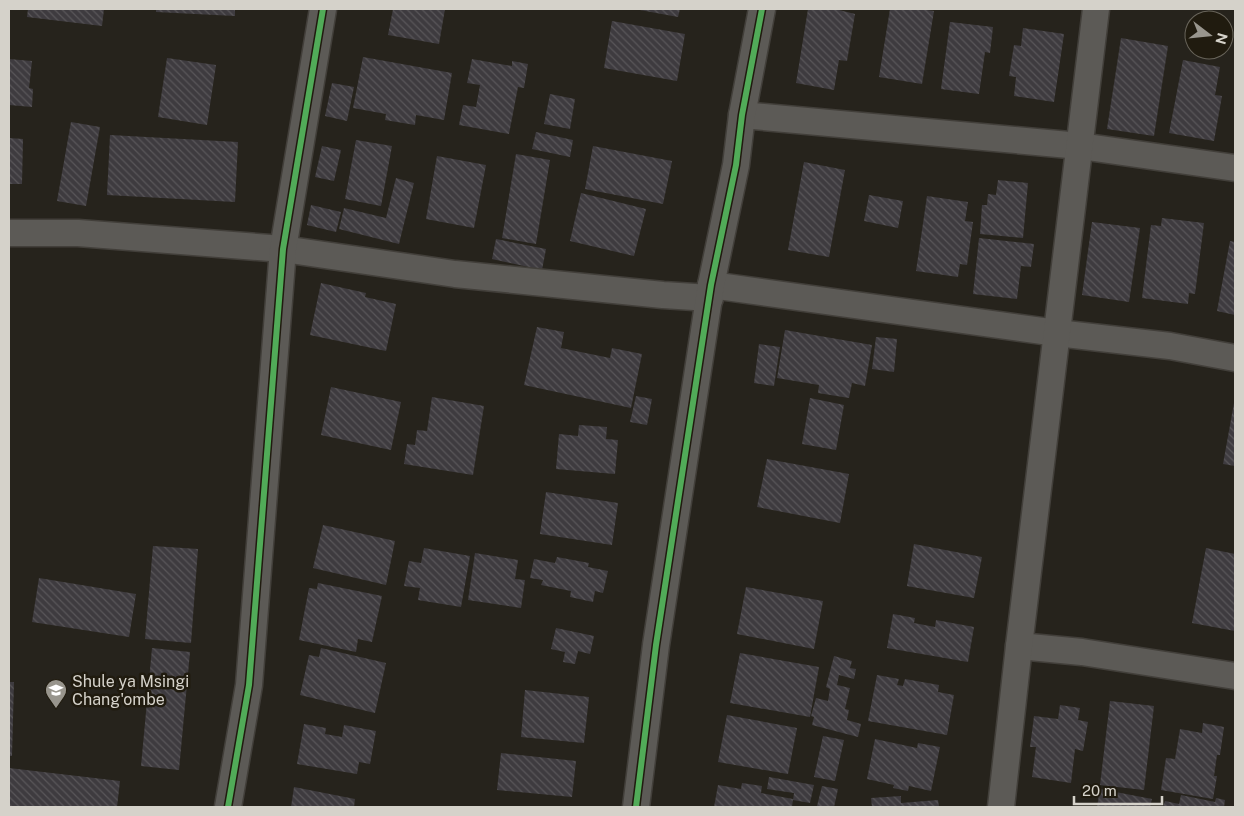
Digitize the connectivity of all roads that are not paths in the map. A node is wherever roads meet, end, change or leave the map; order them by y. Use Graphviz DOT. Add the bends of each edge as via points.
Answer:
graph roads {
  1 [pos="323,9"];
  2 [pos="762,9"];
  3 [pos="1096,9"];
  4 [pos="742,115"];
  5 [pos="1080,146"];
  6 [pos="1235,168"];
  7 [pos="9,232"];
  8 [pos="283,249"];
  9 [pos="711,291"];
  10 [pos="1057,333"];
  11 [pos="1235,358"];
  12 [pos="1019,646"];
  13 [pos="1235,676"];
  14 [pos="228,807"];
  15 [pos="636,807"];
  16 [pos="1001,807"];
  1 -- 8 [label="street"];
  2 -- 4 [label="street"];
  3 -- 5 [label="street"];
  4 -- 5 [label="street"];
  4 -- 9 [label="street" via="736,165"];
  5 -- 6 [label="street"];
  5 -- 10 [label="street"];
  7 -- 8 [label="street" via="78,233"];
  8 -- 9 [label="street" via="454,274 663,295"];
  8 -- 14 [label="street" via="250,685"];
  9 -- 10 [label="street"];
  9 -- 15 [label="street" via="656,645"];
  10 -- 11 [label="street" via="1170,346"];
  10 -- 12 [label="street"];
  12 -- 13 [label="street" via="1082,652"];
  12 -- 16 [label="street"];
}
